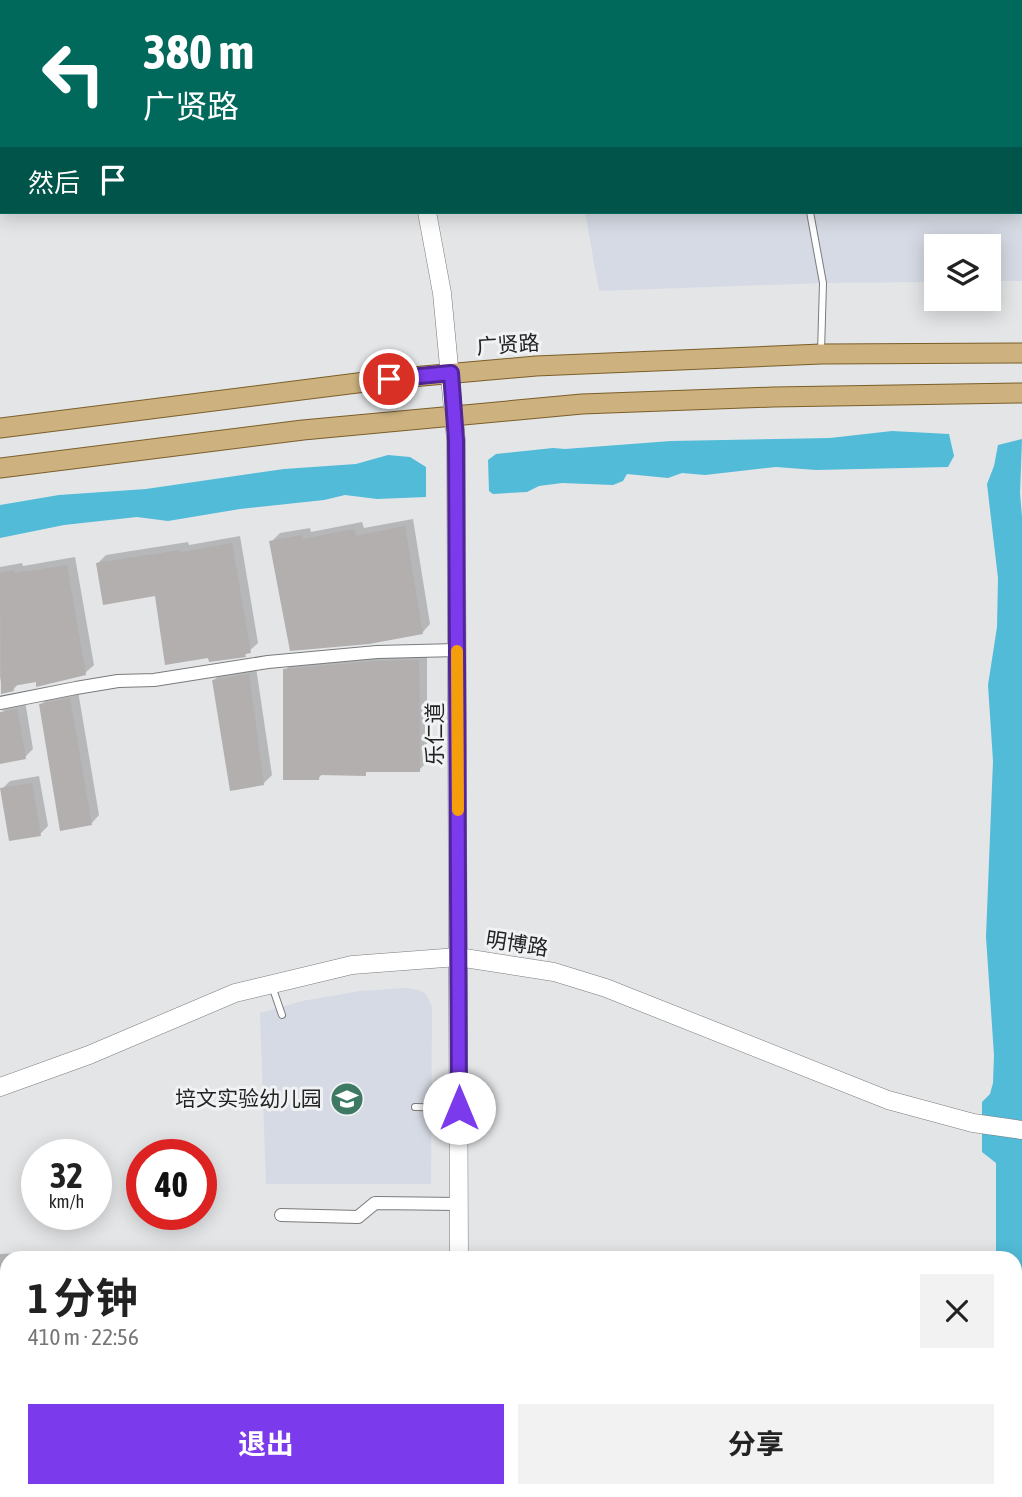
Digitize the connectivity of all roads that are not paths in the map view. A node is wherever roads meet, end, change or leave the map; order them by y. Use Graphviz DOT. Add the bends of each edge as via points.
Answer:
graph roads {
  1 [pos="427,214"];
  2 [pos="810,214"];
  3 [pos="1022,353"];
  4 [pos="821,354"];
  5 [pos="451,373"];
  6 [pos="1022,393"];
  7 [pos="455,415"];
  8 [pos="0,428"];
  9 [pos="0,468"];
  10 [pos="457,650"];
  11 [pos="0,703"];
  12 [pos="458,957"];
  13 [pos="272,984"];
  14 [pos="282,1015"];
  15 [pos="0,1087"];
  16 [pos="415,1107"];
  17 [pos="459,1108"];
  18 [pos="1022,1130"];
  19 [pos="459,1205"];
  20 [pos="281,1215"];
  21 [pos="459,1251"];
  1 -- 5 [label="street, 乐仁道"];
  2 -- 4 [label="lane" via="822,283"];
  3 -- 4 [label="main road, 广贤路"];
  4 -- 5 [label="main road, 广贤路"];
  5 -- 7 [label="street, 乐仁道"];
  5 -- 8 [label="main road, 广贤路"];
  6 -- 7 [label="main road" via="652,400"];
  7 -- 9 [label="main road"];
  7 -- 10 [label="street, 乐仁道"];
  10 -- 11 [label="street" via="268,662 154,680 118,681"];
  10 -- 12 [label="street, 乐仁道"];
  12 -- 13 [label="street, 明博路" via="352,965"];
  12 -- 17 [label="street, 乐仁道"];
  12 -- 18 [label="street, 明博路" via="554,972 606,988 888,1100 974,1123"];
  13 -- 14 [label="lane"];
  13 -- 15 [label="street, 明博路" via="235,993"];
  16 -- 17 [label="lane"];
  17 -- 19 [label="street, 乐仁道"];
  19 -- 20 [label="street" via="375,1203 358,1217"];
  19 -- 21 [label="street, 乐仁道"];
}
